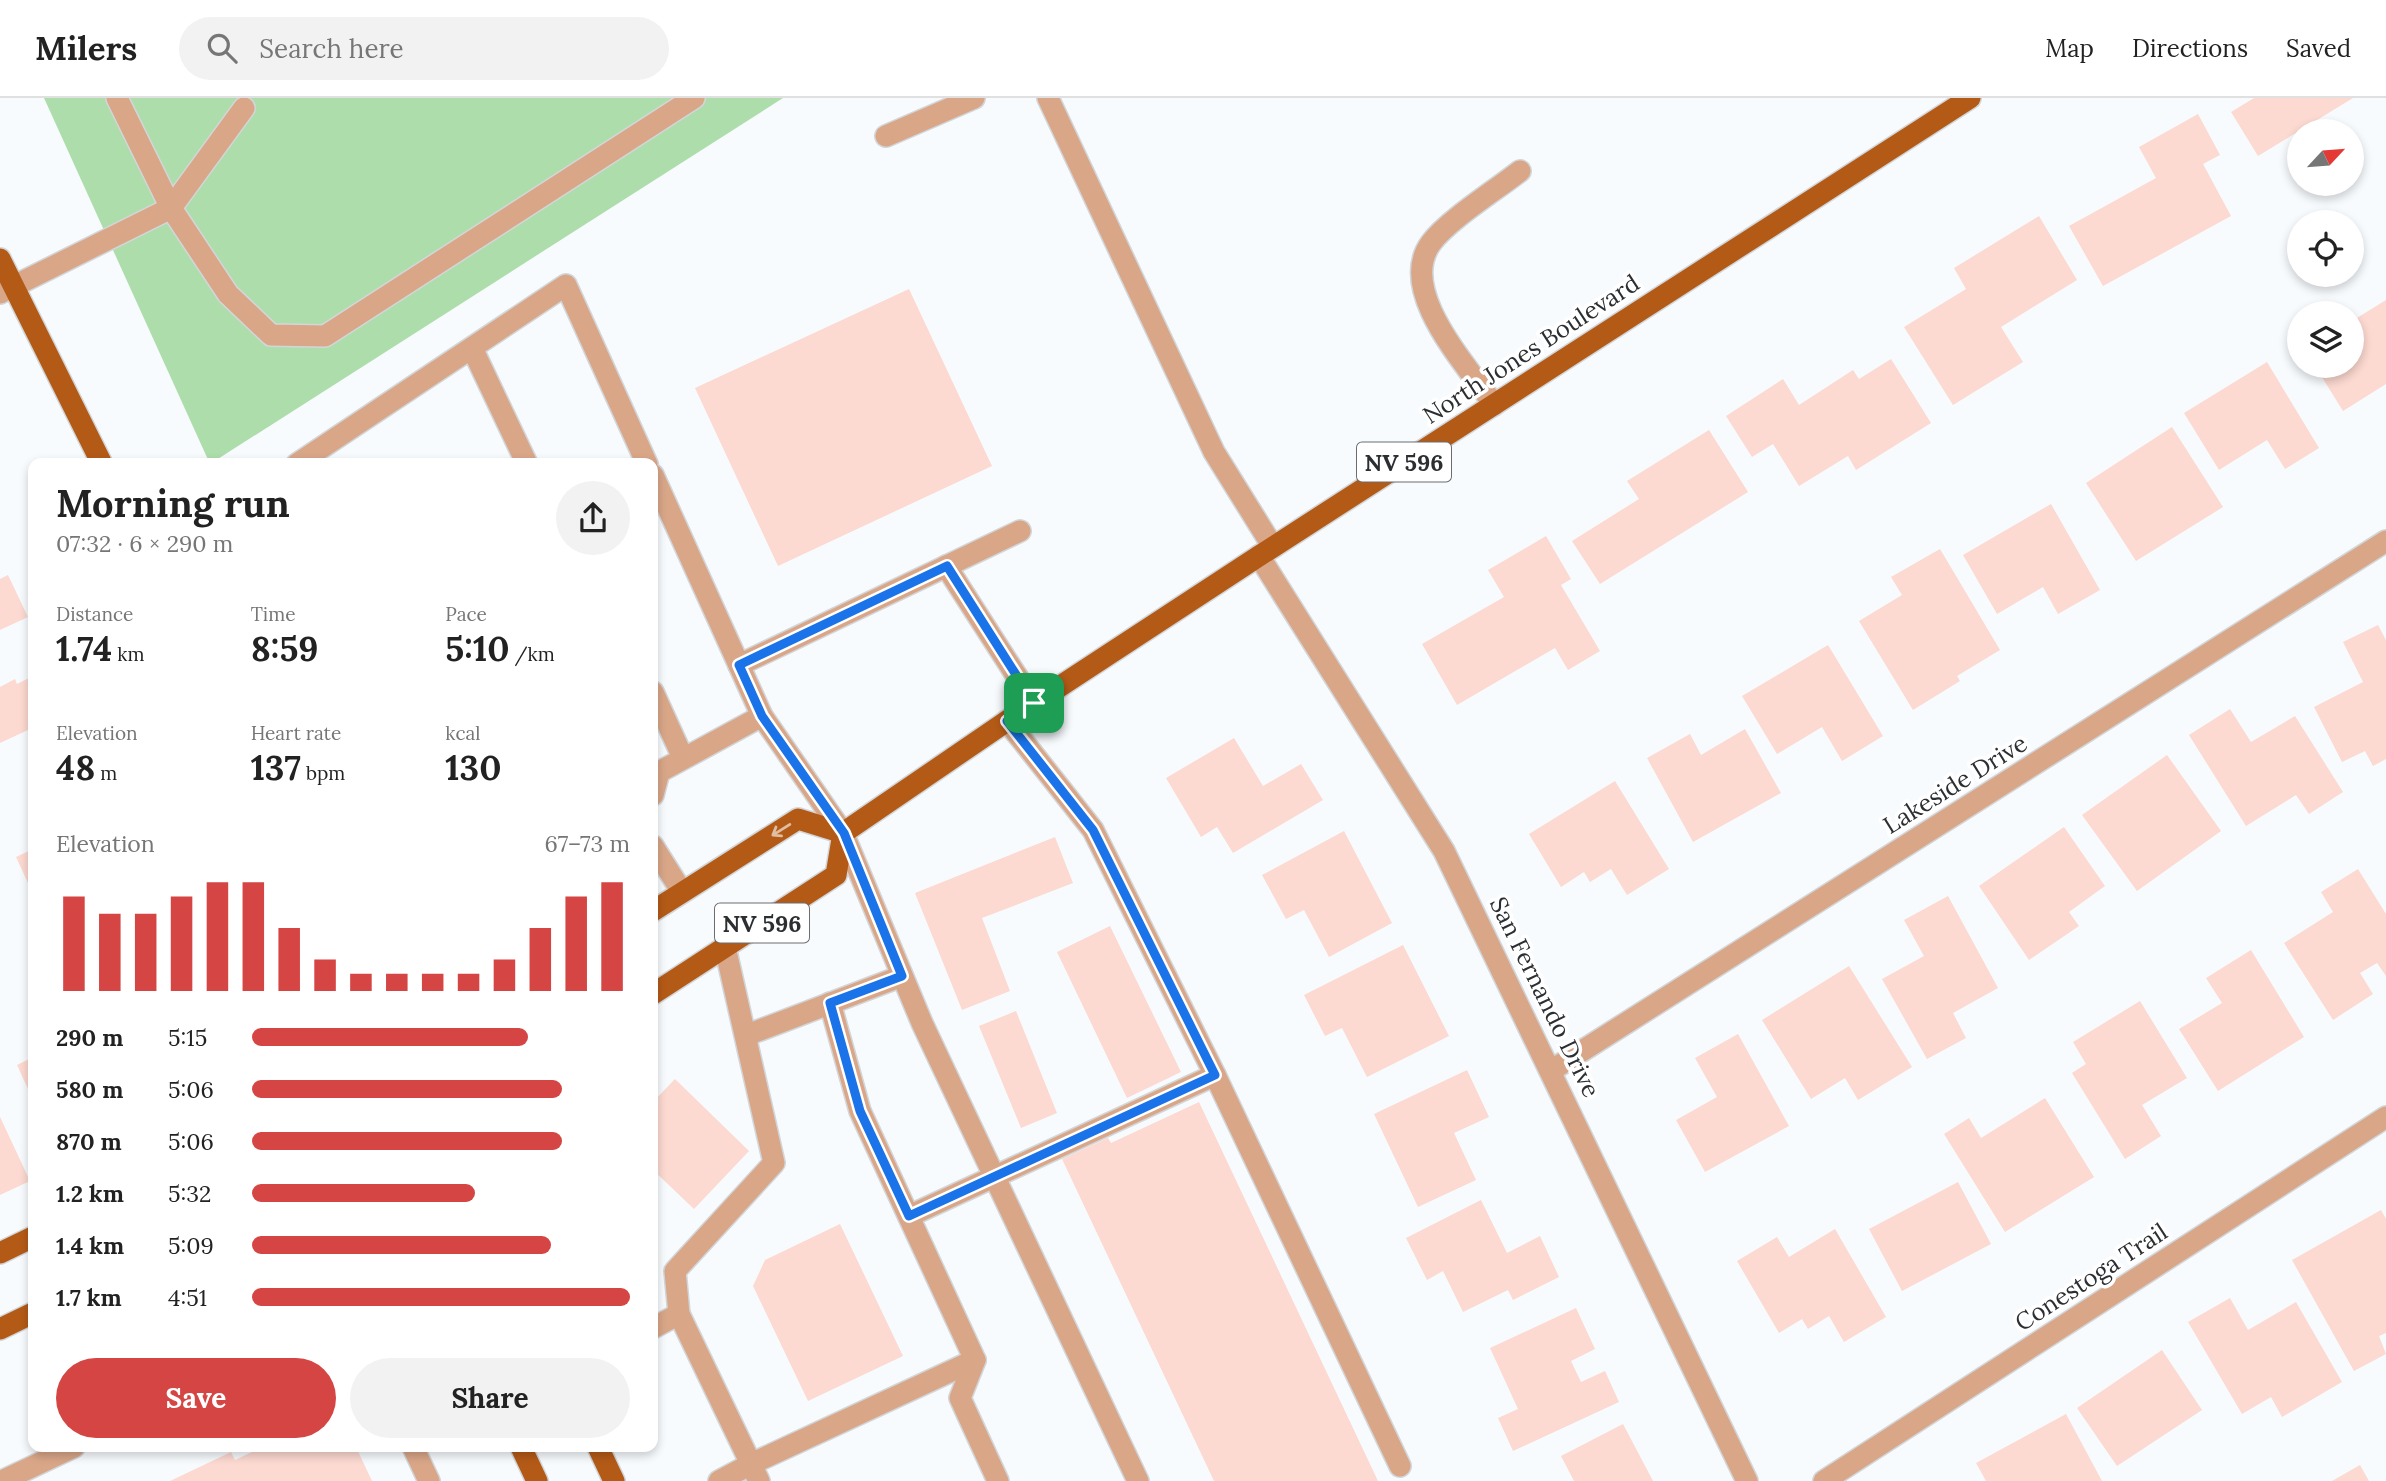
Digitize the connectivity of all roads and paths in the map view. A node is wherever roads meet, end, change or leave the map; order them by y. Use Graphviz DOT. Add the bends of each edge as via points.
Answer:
graph roads {
  1 [pos="117,98"];
  2 [pos="694,98"];
  3 [pos="974,98"];
  4 [pos="1048,98"];
  5 [pos="1970,98"];
  6 [pos="244,108"];
  7 [pos="886,136"];
  8 [pos="1520,172"];
  9 [pos="170,208"];
  10 [pos="0,259"];
  11 [pos="6,290"];
  12 [pos="472,348"];
  13 [pos="1494,405"];
  14 [pos="99,458"];
  15 [pos="306,458"];
  16 [pos="524,458"];
  17 [pos="645,458"];
  18 [pos="658,486"];
  19 [pos="1020,531"];
  20 [pos="2386,541"];
  21 [pos="1266,552"];
  22 [pos="947,566"];
  23 [pos="739,665"];
  24 [pos="658,703"];
  25 [pos="1034,703"];
  26 [pos="762,716"];
  27 [pos="1007,721"];
  28 [pos="683,758"];
  29 [pos="658,770"];
  30 [pos="844,833"];
  31 [pos="658,854"];
  32 [pos="682,892"];
  33 [pos="658,908"];
  34 [pos="725,947"];
  35 [pos="902,976"];
  36 [pos="658,991"];
  37 [pos="830,1003"];
  38 [pos="747,1035"];
  39 [pos="1552,1070"];
  40 [pos="1215,1075"];
  41 [pos="2386,1117"];
  42 [pos="992,1176"];
  43 [pos="909,1216"];
  44 [pos="28,1239"];
  45 [pos="0,1253"];
  46 [pos="679,1314"];
  47 [pos="28,1315"];
  48 [pos="658,1325"];
  49 [pos="0,1329"];
  50 [pos="975,1360"];
  51 [pos="63,1452"];
  52 [pos="415,1452"];
  53 [pos="523,1452"];
  54 [pos="600,1452"];
  55 [pos="1400,1466"];
  56 [pos="755,1473"];
  57 [pos="534,1480"];
  58 [pos="2,1481"];
  59 [pos="429,1481"];
  60 [pos="614,1481"];
  61 [pos="719,1481"];
  62 [pos="999,1481"];
  63 [pos="1138,1481"];
  64 [pos="1747,1481"];
  65 [pos="1824,1481"];
  1 -- 9 [label="street"];
  2 -- 9 [label="street" via="325,336 271,335 228,294"];
  3 -- 7 [label="street"];
  4 -- 21 [label="street, San Fernando Drive" via="1214,452"];
  5 -- 13 [label="main road, North Jones Boulevard / NV 596"];
  6 -- 9 [label="street"];
  8 -- 13 [label="street" via="1432,242 1421,272 1429,310"];
  9 -- 11 [label="street"];
  10 -- 11 [label="main road"];
  11 -- 14 [label="main road"];
  12 -- 15 [label="street"];
  12 -- 16 [label="street"];
  12 -- 17 [label="street" via="566,285"];
  13 -- 21 [label="main road, North Jones Boulevard / NV 596"];
  18 -- 23 [label="street"];
  19 -- 22 [label="street"];
  20 -- 39 [label="street, Lakeside Drive"];
  21 -- 25 [label="main road, North Jones Boulevard / NV 596"];
  21 -- 39 [label="street, San Fernando Drive" via="1444,850"];
  22 -- 23 [label="street"];
  22 -- 25 [label="street"];
  23 -- 26 [label="street"];
  24 -- 28 [label="street"];
  25 -- 27 [label="main road, North Jones Boulevard / NV 596"];
  26 -- 28 [label="street"];
  26 -- 30 [label="street"];
  27 -- 30 [label="main road, North Jones Boulevard / NV 596"];
  27 -- 40 [label="street" via="1093,830"];
  28 -- 29 [label="street"];
  30 -- 32 [label="main road, NV 596, one-way" via="798,819"];
  30 -- 34 [label="main road, NV 596" via="836,875"];
  30 -- 35 [label="street"];
  31 -- 32 [label="street"];
  32 -- 33 [label="main road, NV 596"];
  34 -- 36 [label="main road, NV 596"];
  34 -- 38 [label="street"];
  35 -- 37 [label="street"];
  35 -- 42 [label="street"];
  37 -- 38 [label="street"];
  37 -- 43 [label="street" via="860,1111"];
  38 -- 46 [label="street" via="774,1163 675,1271"];
  39 -- 64 [label="street, San Fernando Drive"];
  40 -- 42 [label="street"];
  40 -- 55 [label="street"];
  41 -- 65 [label="street, Conestoga Trail"];
  42 -- 43 [label="street"];
  42 -- 63 [label="street"];
  43 -- 50 [label="street"];
  44 -- 45 [label="main road"];
  46 -- 48 [label="street"];
  46 -- 56 [label="street"];
  47 -- 49 [label="main road"];
  50 -- 56 [label="street"];
  50 -- 62 [label="street" via="960,1398"];
  51 -- 58 [label="street"];
  52 -- 59 [label="street"];
  53 -- 57 [label="main road"];
  54 -- 60 [label="main road"];
  56 -- 61 [label="street"];
}
